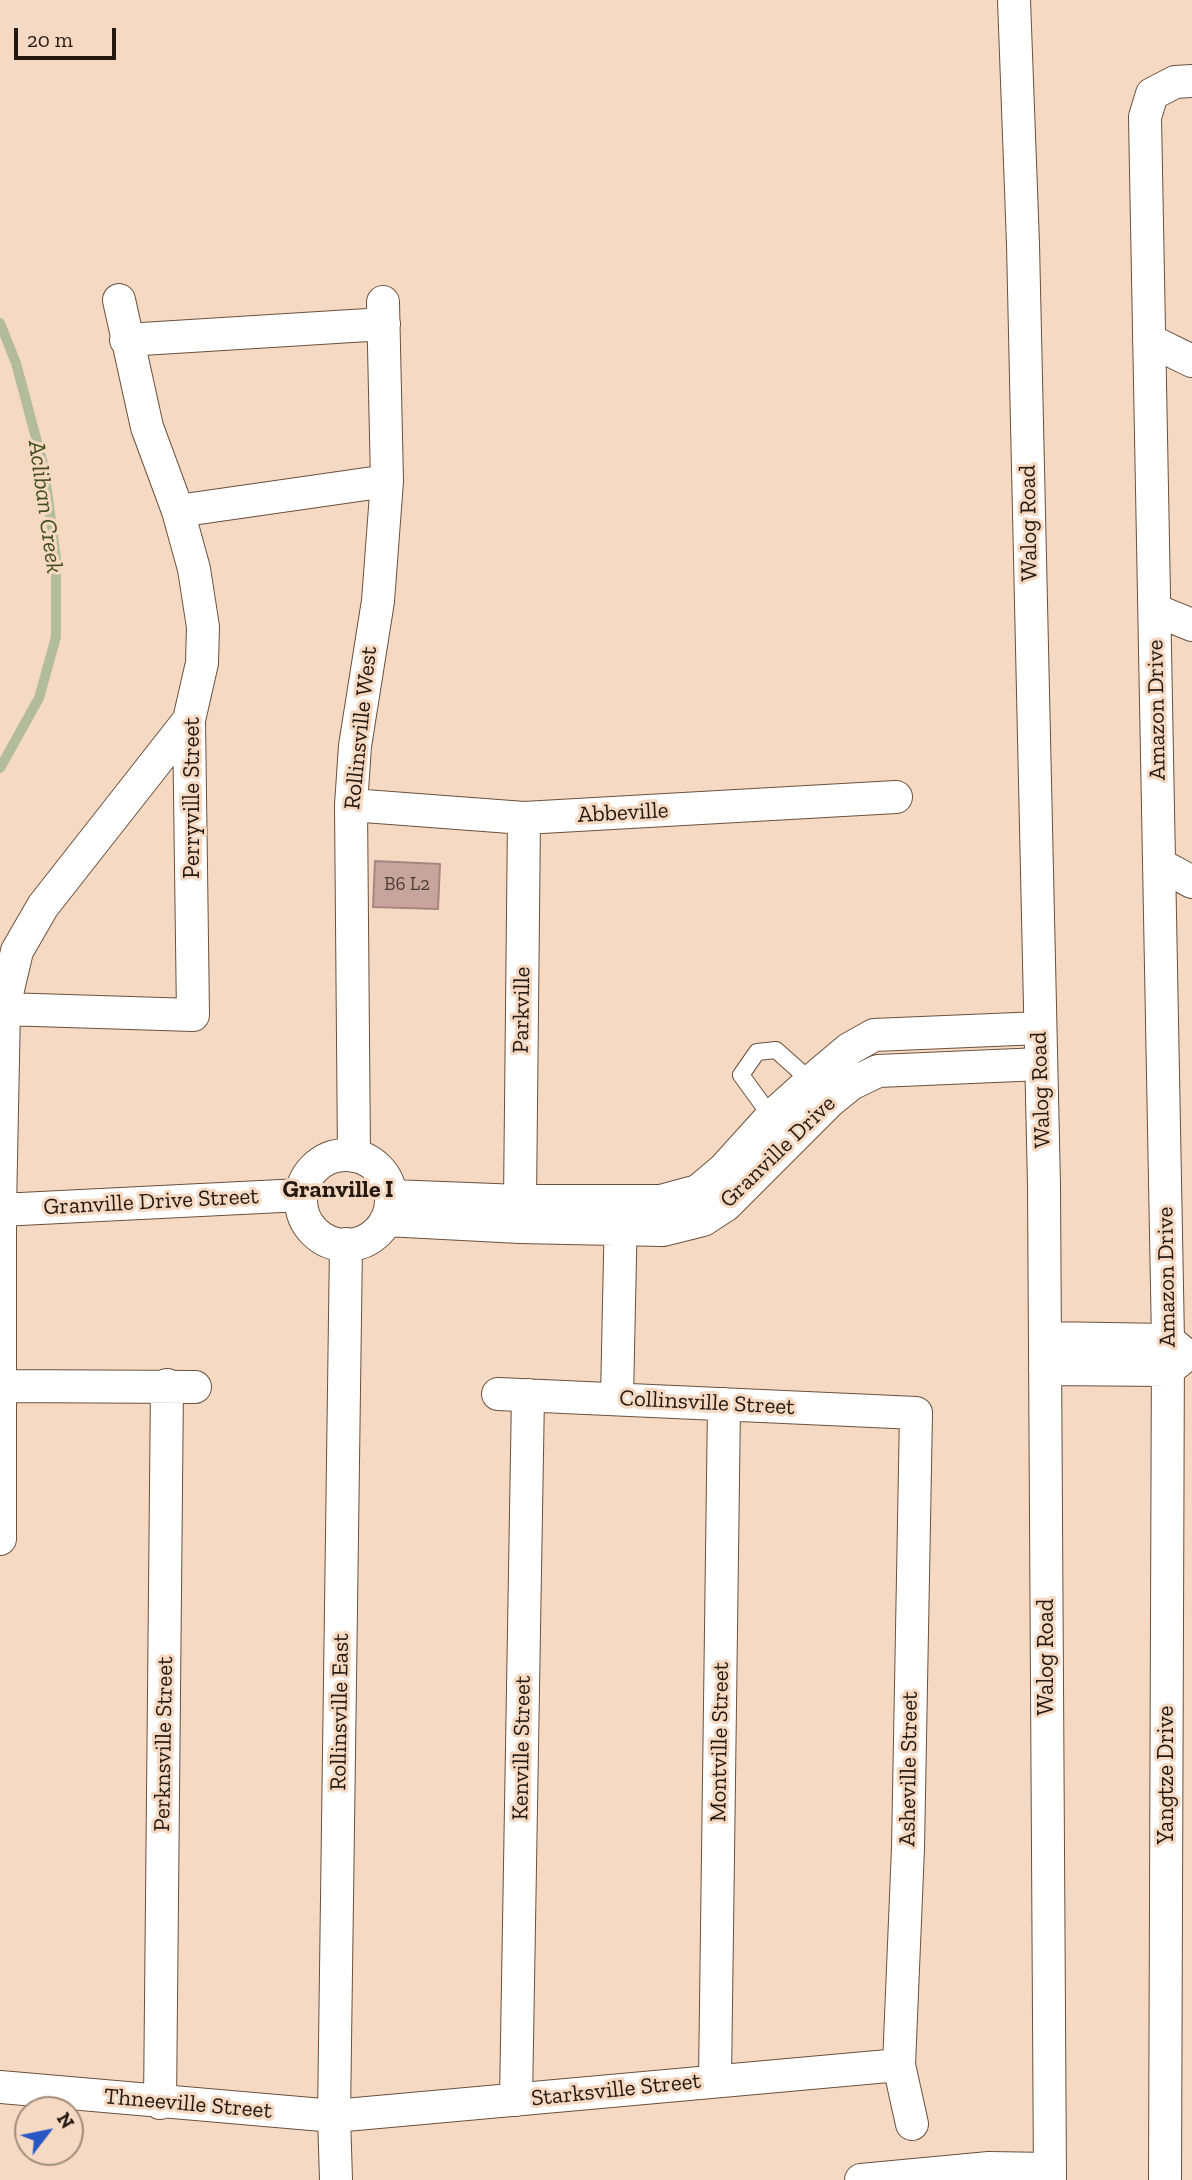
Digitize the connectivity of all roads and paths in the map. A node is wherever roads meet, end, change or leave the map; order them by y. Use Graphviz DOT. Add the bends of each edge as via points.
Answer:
graph roads {
  1 [pos="1014,0"];
  2 [pos="1192,81"];
  3 [pos="119,300"];
  4 [pos="126,340"];
  5 [pos="1149,340"];
  6 [pos="1192,361"];
  7 [pos="387,481"];
  8 [pos="178,511"];
  9 [pos="1155,610"];
  10 [pos="1192,625"];
  11 [pos="189,720"];
  12 [pos="896,797"];
  13 [pos="351,806"];
  14 [pos="524,818"];
  15 [pos="1159,864"];
  16 [pos="1192,881"];
  17 [pos="4,1009"];
  18 [pos="1040,1028"];
  19 [pos="1041,1063"];
  20 [pos="820,1091"];
  21 [pos="781,1128"];
  22 [pos="354,1156"];
  23 [pos="1179,1187"];
  24 [pos="302,1195"];
  25 [pos="520,1201"];
  26 [pos="389,1208"];
  27 [pos="0,1210"];
  28 [pos="622,1216"];
  29 [pos="346,1244"];
  30 [pos="1045,1353"];
  31 [pos="1179,1355"];
  32 [pos="1,1386"];
  33 [pos="513,1394"];
  34 [pos="617,1398"];
  35 [pos="724,1404"];
  36 [pos="916,1413"];
  37 [pos="1180,1532"];
  38 [pos="0,1539"];
  39 [pos="1179,1800"];
  40 [pos="899,2065"];
  41 [pos="1178,2076"];
  42 [pos="715,2079"];
  43 [pos="0,2087"];
  44 [pos="516,2100"];
  45 [pos="160,2103"];
  46 [pos="334,2116"];
  47 [pos="912,2124"];
  48 [pos="1049,2174"];
  49 [pos="336,2180"];
  50 [pos="860,2180"];
  51 [pos="1165,2180"];
  1 -- 18 [label="street, Walog Road"];
  2 -- 5 [label="street, Amazon Drive" via="1162,87 1147,104"];
  3 -- 4 [label="street, Perryville Street"];
  4 -- 7 [label="street, Rollinsville West" via="384,313"];
  4 -- 8 [label="street, Perryville Street" via="148,428"];
  5 -- 6 [label="street"];
  5 -- 9 [label="street, Amazon Drive"];
  7 -- 8 [label="street"];
  7 -- 13 [label="street, Rollinsville West" via="378,601 355,747"];
  8 -- 11 [label="street, Perryville Street" via="203,627 202,663"];
  9 -- 10 [label="street"];
  9 -- 15 [label="street, Amazon Drive"];
  11 -- 17 [label="street" via="43,906 18,951"];
  11 -- 17 [label="street, Perryville Street" via="193,1015"];
  12 -- 14 [label="street, Abbeville"];
  13 -- 14 [label="street, Abbeville"];
  13 -- 22 [label="street, Rollinsville West"];
  14 -- 25 [label="street, Parkville"];
  15 -- 16 [label="street"];
  15 -- 23 [label="street, Amazon Drive"];
  17 -- 27 [label="street"];
  18 -- 19 [label="street, Walog Road"];
  18 -- 20 [label="street, Granville Drive" via="874,1035 849,1049"];
  19 -- 20 [label="street, Granville Drive" via="878,1071"];
  19 -- 30 [label="street, Walog Road"];
  20 -- 21 [label="street, Granville Drive"];
  20 -- 21 [label="lane" via="776,1050 757,1052 741,1075"];
  21 -- 28 [label="street, Granville Drive" via="698,1191"];
  22 -- 24 [label="street" via="342,1155 319,1164 310,1172"];
  22 -- 26 [label="street" via="375,1166 388,1185"];
  23 -- 31 [label="street, Amazon Drive"];
  24 -- 27 [label="street, Granville Drive Street"];
  24 -- 29 [label="street" via="302,1208 313,1230 334,1243"];
  25 -- 26 [label="street, Granville Drive"];
  25 -- 28 [label="street, Granville Drive"];
  26 -- 28 [label="street, Granville Drive"];
  26 -- 29 [label="street" via="370,1238"];
  27 -- 32 [label="street"];
  28 -- 34 [label="street"];
  29 -- 46 [label="street, Rollinsville East"];
  30 -- 31 [label="street"];
  30 -- 48 [label="street, Walog Road"];
  31 -- 37 [label="street, Yangtze Drive"];
  32 -- 38 [label="street"];
  32 -- 45 [label="street, Perknsville Street" via="181,1386"];
  33 -- 34 [label="street, Collinsville Street"];
  33 -- 44 [label="street, Kenville Street"];
  34 -- 35 [label="street, Collinsville Street"];
  35 -- 36 [label="street, Collinsville Street"];
  35 -- 42 [label="street, Montville Street"];
  36 -- 40 [label="street, Asheville Street"];
  37 -- 39 [label="street, Yangtze Drive"];
  39 -- 41 [label="street, Yangtze Drive"];
  40 -- 42 [label="street, Starksville Street"];
  40 -- 47 [label="street, Asheville Street"];
  41 -- 51 [label="street, Yangtze Drive"];
  42 -- 44 [label="street, Starksville Street"];
  43 -- 45 [label="street, Thneeville Street"];
  44 -- 46 [label="street, Starksville Street"];
  45 -- 46 [label="street, Thneeville Street"];
  46 -- 49 [label="street, Rollinsville East"];
  48 -- 50 [label="street" via="989,2168"];
}
